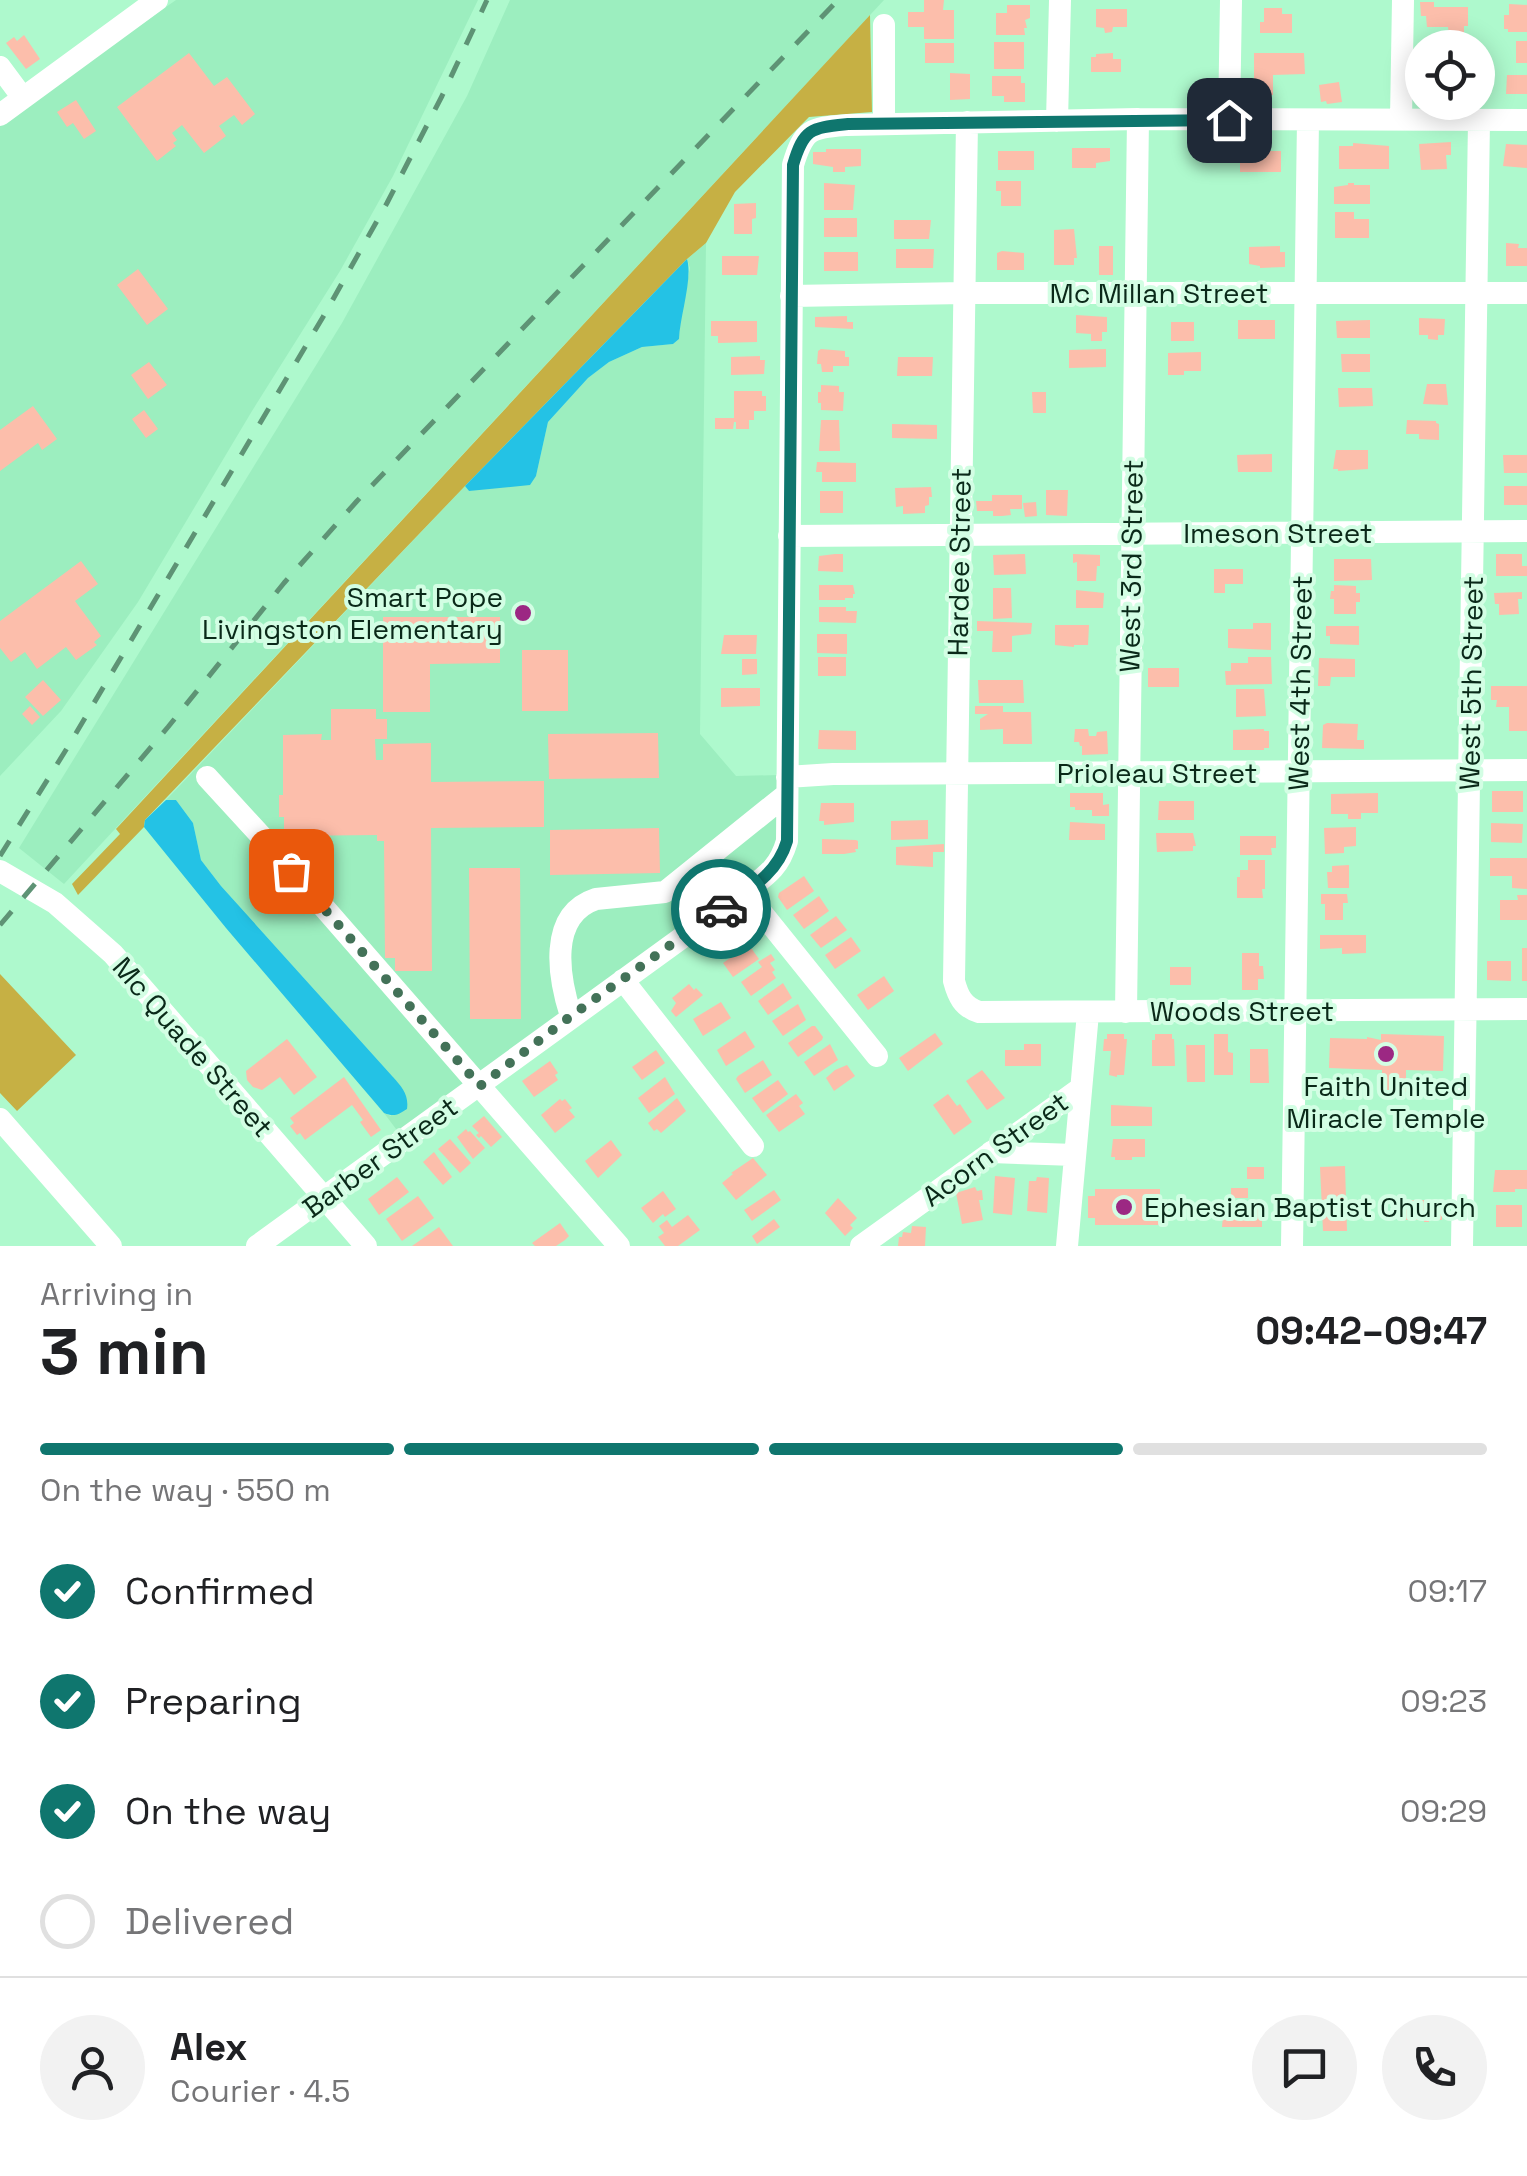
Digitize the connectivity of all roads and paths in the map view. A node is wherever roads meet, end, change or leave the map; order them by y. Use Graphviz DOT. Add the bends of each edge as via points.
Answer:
graph roads {
  1 [pos="157,0"];
  2 [pos="1060,0"];
  3 [pos="1231,0"];
  4 [pos="1403,0"];
  5 [pos="884,24"];
  6 [pos="0,67"];
  7 [pos="23,98"];
  8 [pos="0,115"];
  9 [pos="1401,119"];
  10 [pos="1405,119"];
  11 [pos="1138,120"];
  12 [pos="1229,120"];
  13 [pos="1308,120"];
  14 [pos="1479,120"];
  15 [pos="1495,120"];
  16 [pos="1527,120"];
  17 [pos="967,122"];
  18 [pos="1057,122"];
  19 [pos="884,124"];
  20 [pos="964,293"];
  21 [pos="1306,293"];
  22 [pos="1527,293"];
  23 [pos="1135,294"];
  24 [pos="1476,294"];
  25 [pos="791,296"];
  26 [pos="1472,531"];
  27 [pos="1302,532"];
  28 [pos="1527,532"];
  29 [pos="960,534"];
  30 [pos="1132,534"];
  31 [pos="789,536"];
  32 [pos="1470,770"];
  33 [pos="1527,770"];
  34 [pos="1298,772"];
  35 [pos="1128,773"];
  36 [pos="956,774"];
  37 [pos="208,778"];
  38 [pos="787,785"];
  39 [pos="0,871"];
  40 [pos="745,892"];
  41 [pos="622,980"];
  42 [pos="961,1000"];
  43 [pos="568,1008"];
  44 [pos="1527,1009"];
  45 [pos="1466,1010"];
  46 [pos="1294,1011"];
  47 [pos="1088,1012"];
  48 [pos="1126,1012"];
  49 [pos="877,1056"];
  50 [pos="480,1086"];
  51 [pos="1081,1088"];
  52 [pos="0,1119"];
  53 [pos="753,1146"];
  54 [pos="991,1152"];
  55 [pos="1076,1155"];
  56 [pos="324,1197"];
  57 [pos="111,1246"];
  58 [pos="258,1246"];
  59 [pos="366,1246"];
  60 [pos="619,1246"];
  61 [pos="861,1246"];
  62 [pos="1067,1246"];
  63 [pos="1292,1246"];
  64 [pos="1462,1246"];
  1 -- 7 [label="street"];
  2 -- 18 [label="street"];
  3 -- 12 [label="street"];
  4 -- 9 [label="street"];
  5 -- 19 [label="street"];
  6 -- 7 [label="street"];
  7 -- 8 [label="street"];
  9 -- 10 [label="street"];
  9 -- 13 [label="street"];
  11 -- 12 [label="street"];
  11 -- 18 [label="street"];
  11 -- 23 [label="street, West 3rd Street"];
  12 -- 13 [label="street"];
  13 -- 21 [label="street, West 4th Street"];
  14 -- 24 [label="street, West 5th Street"];
  15 -- 16 [label="street"];
  17 -- 18 [label="street"];
  17 -- 19 [label="street"];
  17 -- 20 [label="street, Hardee Street"];
  19 -- 25 [label="street, Barber Street" via="814,129 798,149"];
  20 -- 23 [label="street, Mc Millan Street"];
  20 -- 25 [label="street, Mc Millan Street"];
  20 -- 29 [label="street, Hardee Street"];
  21 -- 23 [label="street, Mc Millan Street"];
  21 -- 24 [label="street, Mc Millan Street"];
  21 -- 27 [label="street, West 4th Street"];
  22 -- 24 [label="street, Mc Millan Street"];
  23 -- 30 [label="street, West 3rd Street"];
  24 -- 26 [label="street, West 5th Street"];
  25 -- 31 [label="street, Barber Street"];
  26 -- 27 [label="street, Imeson Street"];
  26 -- 28 [label="street, Imeson Street"];
  26 -- 32 [label="street, West 5th Street"];
  27 -- 30 [label="street, Imeson Street"];
  27 -- 34 [label="street, West 4th Street"];
  29 -- 30 [label="street, Imeson Street"];
  29 -- 31 [label="street, Imeson Street"];
  29 -- 36 [label="street, Hardee Street"];
  30 -- 35 [label="street, West 3rd Street"];
  31 -- 38 [label="street, Barber Street"];
  32 -- 33 [label="street, Prioleau Street"];
  32 -- 34 [label="street, Prioleau Street"];
  32 -- 45 [label="street, West 5th Street"];
  34 -- 35 [label="street, Prioleau Street"];
  34 -- 46 [label="street, West 4th Street"];
  35 -- 36 [label="street, Prioleau Street"];
  35 -- 48 [label="street, West 3rd Street"];
  36 -- 38 [label="street, Prioleau Street" via="833,774"];
  36 -- 42 [label="street, Hardee Street" via="954,980"];
  37 -- 50 [label="street"];
  38 -- 40 [label="street, Barber Street" via="782,857"];
  38 -- 43 [label="street" via="664,892 596,899 576,911 561,942"];
  39 -- 56 [label="street, Mc Quade Street" via="56,903 113,954"];
  40 -- 41 [label="street, Barber Street"];
  40 -- 49 [label="street"];
  41 -- 43 [label="street, Barber Street"];
  41 -- 53 [label="street"];
  42 -- 47 [label="street, Woods Street" via="979,1012"];
  43 -- 50 [label="street, Barber Street"];
  44 -- 45 [label="street, Woods Street"];
  45 -- 46 [label="street, Woods Street"];
  45 -- 64 [label="street, West 5th Street"];
  46 -- 48 [label="street, Woods Street"];
  46 -- 63 [label="street, West 4th Street"];
  47 -- 48 [label="street, Woods Street"];
  47 -- 51 [label="street"];
  50 -- 56 [label="street, Barber Street"];
  50 -- 60 [label="street"];
  51 -- 54 [label="street, Acorn Street"];
  51 -- 55 [label="street"];
  52 -- 57 [label="street"];
  54 -- 55 [label="street"];
  54 -- 61 [label="street, Acorn Street"];
  55 -- 62 [label="street"];
  56 -- 58 [label="street, Barber Street"];
  56 -- 59 [label="street, Mc Quade Street"];
}
